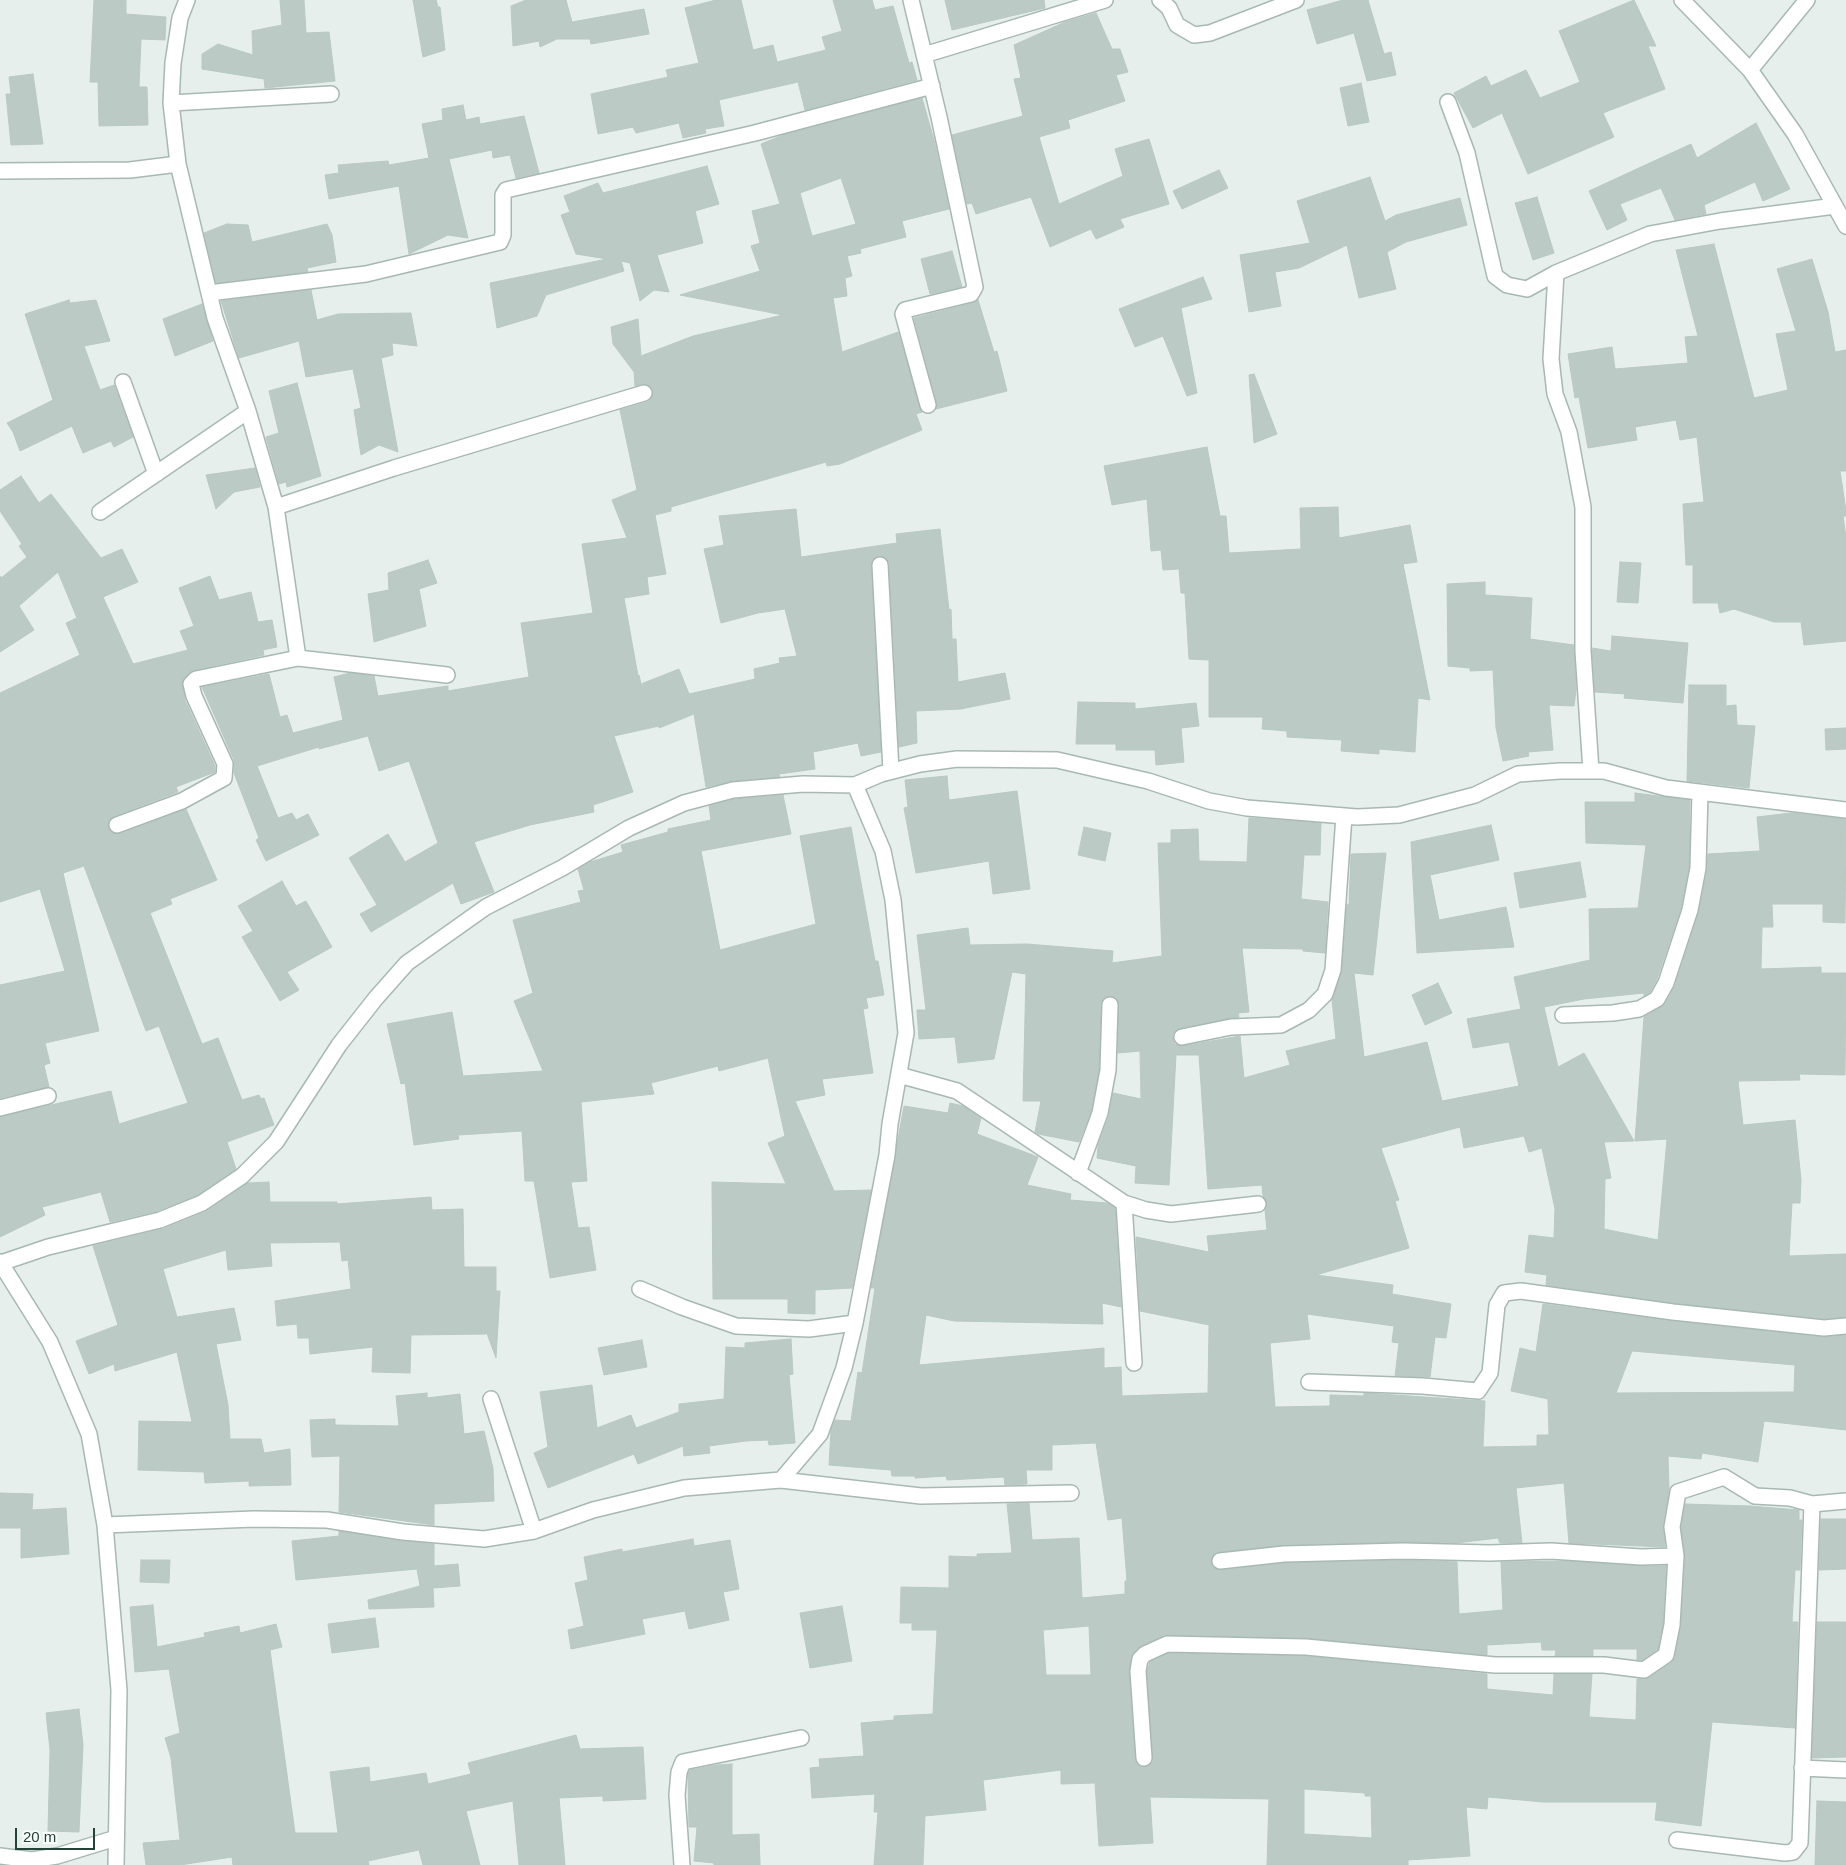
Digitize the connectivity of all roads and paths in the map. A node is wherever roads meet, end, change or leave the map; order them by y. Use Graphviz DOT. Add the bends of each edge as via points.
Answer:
graph roads {
  1 [pos="187,0"];
  2 [pos="912,0"];
  3 [pos="1105,0"];
  4 [pos="1160,0"];
  5 [pos="1296,0"];
  6 [pos="1682,0"];
  7 [pos="1807,0"];
  8 [pos="924,55"];
  9 [pos="1750,70"];
  10 [pos="932,86"];
  11 [pos="332,94"];
  12 [pos="1448,102"];
  13 [pos="171,103"];
  14 [pos="178,164"];
  15 [pos="0,171"];
  16 [pos="1834,206"];
  17 [pos="1845,222"];
  18 [pos="1556,273"];
  19 [pos="209,293"];
  20 [pos="123,382"];
  21 [pos="644,393"];
  22 [pos="928,405"];
  23 [pos="248,411"];
  24 [pos="156,474"];
  25 [pos="276,507"];
  26 [pos="100,512"];
  27 [pos="880,565"];
  28 [pos="298,658"];
  29 [pos="447,676"];
  30 [pos="892,771"];
  31 [pos="1591,771"];
  32 [pos="855,785"];
  33 [pos="1700,793"];
  34 [pos="1846,810"];
  35 [pos="1344,816"];
  36 [pos="117,825"];
  37 [pos="1110,1005"];
  38 [pos="1564,1015"];
  39 [pos="1182,1037"];
  40 [pos="899,1075"];
  41 [pos="48,1096"];
  42 [pos="0,1108"];
  43 [pos="1078,1173"];
  44 [pos="1124,1203"];
  45 [pos="1258,1204"];
  46 [pos="1,1263"];
  47 [pos="640,1289"];
  48 [pos="855,1323"];
  49 [pos="1846,1326"];
  50 [pos="1134,1363"];
  51 [pos="1309,1382"];
  52 [pos="491,1399"];
  53 [pos="781,1480"];
  54 [pos="1071,1494"];
  55 [pos="1846,1501"];
  56 [pos="1812,1504"];
  57 [pos="106,1525"];
  58 [pos="534,1531"];
  59 [pos="1676,1556"];
  60 [pos="1220,1561"];
  61 [pos="801,1738"];
  62 [pos="1144,1758"];
  63 [pos="1802,1768"];
  64 [pos="1846,1770"];
  65 [pos="116,1838"];
  66 [pos="1677,1840"];
  67 [pos="0,1856"];
  68 [pos="116,1865"];
  69 [pos="682,1865"];
  1 -- 13 [label="street" via="180,18 173,63"];
  2 -- 8 [label="street"];
  3 -- 8 [label="street"];
  4 -- 5 [label="street" via="1169,8 1178,25 1194,35 1210,33"];
  6 -- 9 [label="street"];
  7 -- 9 [label="street"];
  8 -- 10 [label="street"];
  9 -- 16 [label="street" via="1795,134"];
  10 -- 19 [label="street" via="755,133 506,190 500,242 366,274"];
  10 -- 22 [label="street" via="975,287 971,294 905,310 903,314"];
  11 -- 13 [label="street"];
  12 -- 18 [label="street" via="1468,153 1495,276 1507,285 1527,289"];
  13 -- 14 [label="street"];
  14 -- 15 [label="street" via="130,170"];
  14 -- 19 [label="street"];
  16 -- 17 [label="street"];
  16 -- 18 [label="street" via="1650,234"];
  18 -- 31 [label="street" via="1551,359 1555,394 1569,432 1583,508 1583,651"];
  19 -- 23 [label="street"];
  20 -- 24 [label="street"];
  21 -- 25 [label="street"];
  23 -- 24 [label="street"];
  23 -- 25 [label="street"];
  24 -- 26 [label="street"];
  25 -- 28 [label="street"];
  27 -- 30 [label="street"];
  28 -- 29 [label="street"];
  28 -- 36 [label="street" via="196,679 191,684 225,764 224,778 182,800"];
  30 -- 32 [label="street"];
  30 -- 35 [label="street" via="957,759 1057,760 1148,781 1209,801 1246,808"];
  31 -- 33 [label="street" via="1604,771 1666,788"];
  31 -- 35 [label="street" via="1518,774 1475,795 1398,815"];
  32 -- 40 [label="street" via="883,851 893,900 906,1033"];
  32 -- 46 [label="street" via="803,784 733,790 684,803 630,828 486,907 407,963 339,1045 276,1142 242,1176 202,1204 160,1220 48,1247"];
  33 -- 34 [label="street"];
  33 -- 38 [label="street" via="1698,868 1690,910 1666,983 1657,999 1639,1009"];
  35 -- 39 [label="street" via="1333,970 1325,994 1309,1010 1281,1025 1231,1027"];
  37 -- 43 [label="street" via="1108,1070 1100,1113"];
  40 -- 43 [label="street" via="957,1091"];
  40 -- 48 [label="street"];
  41 -- 42 [label="street"];
  43 -- 44 [label="street"];
  44 -- 45 [label="street" via="1171,1214"];
  44 -- 50 [label="street"];
  46 -- 57 [label="street" via="50,1342 89,1434"];
  47 -- 48 [label="street" via="736,1326 809,1329"];
  48 -- 53 [label="street" via="844,1368 820,1434"];
  49 -- 51 [label="street" via="1824,1328 1673,1312 1521,1291 1504,1293 1497,1304 1490,1373 1478,1391"];
  52 -- 58 [label="street"];
  53 -- 54 [label="street" via="921,1496"];
  53 -- 58 [label="street" via="684,1488 593,1510"];
  55 -- 56 [label="street"];
  56 -- 59 [label="street" via="1790,1498 1755,1496 1724,1477 1678,1492 1672,1527"];
  56 -- 63 [label="street"];
  57 -- 58 [label="street" via="254,1519 327,1520 403,1532 484,1539"];
  57 -- 65 [label="street" via="119,1690"];
  59 -- 60 [label="street" via="1551,1551 1403,1551 1284,1554"];
  59 -- 62 [label="street" via="1672,1625 1666,1655 1644,1670 1604,1665 1495,1665 1306,1647 1167,1644 1145,1654 1140,1660"];
  61 -- 69 [label="street" via="683,1762 677,1795"];
  63 -- 64 [label="street"];
  63 -- 66 [label="street" via="1800,1843 1793,1852"];
  65 -- 67 [label="street" via="32,1860"];
  65 -- 68 [label="street"];
}
